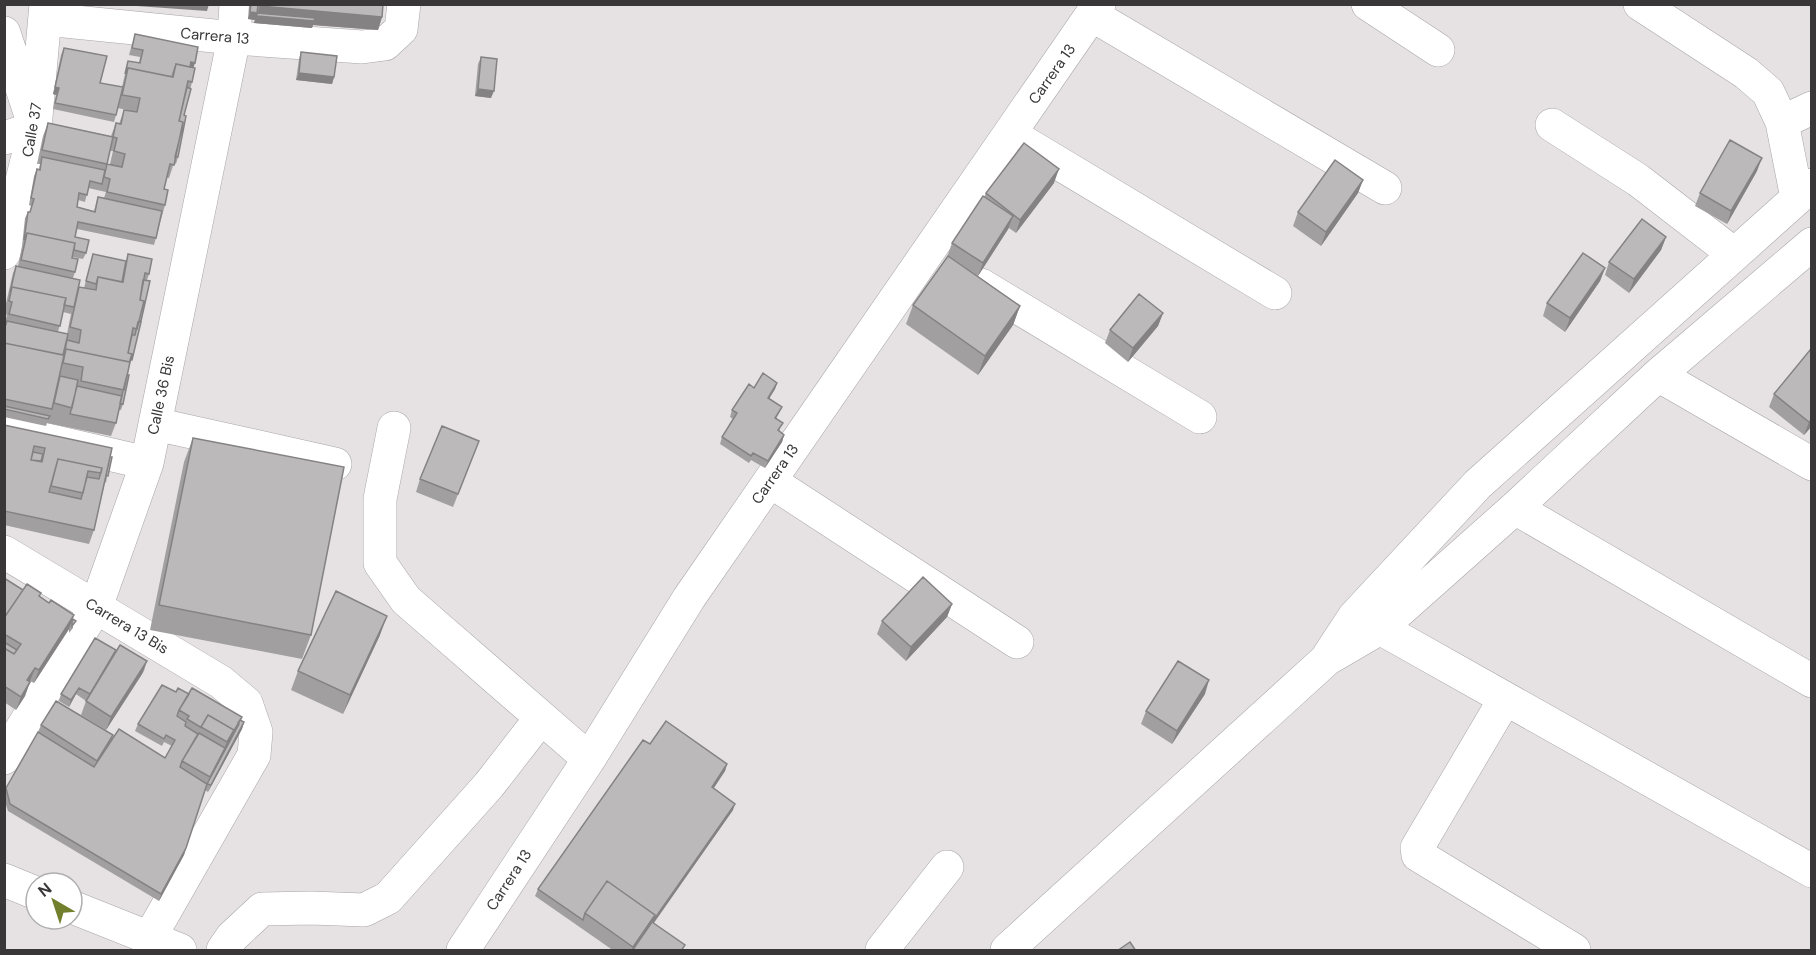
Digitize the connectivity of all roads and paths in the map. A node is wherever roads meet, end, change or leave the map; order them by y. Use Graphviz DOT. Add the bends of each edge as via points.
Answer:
graph roads {
  1 [pos="236,4"];
  2 [pos="404,4"];
  3 [pos="1368,4"];
  4 [pos="1640,4"];
  5 [pos="1096,10"];
  6 [pos="45,12"];
  7 [pos="4,33"];
  8 [pos="234,38"];
  9 [pos="1438,50"];
  10 [pos="1812,108"];
  11 [pos="1782,122"];
  12 [pos="1551,125"];
  13 [pos="35,128"];
  14 [pos="1010,134"];
  15 [pos="4,138"];
  16 [pos="1385,188"];
  17 [pos="1804,191"];
  18 [pos="1812,244"];
  19 [pos="4,253"];
  20 [pos="1734,254"];
  21 [pos="945,263"];
  22 [pos="1275,293"];
  23 [pos="1658,375"];
  24 [pos="1200,417"];
  25 [pos="155,424"];
  26 [pos="394,428"];
  27 [pos="4,430"];
  28 [pos="147,463"];
  29 [pos="334,464"];
  30 [pos="1812,464"];
  31 [pos="770,481"];
  32 [pos="1515,508"];
  33 [pos="4,552"];
  34 [pos="96,608"];
  35 [pos="1380,628"];
  36 [pos="1017,642"];
  37 [pos="1327,659"];
  38 [pos="1812,681"];
  39 [pos="1505,699"];
  40 [pos="541,718"];
  41 [pos="4,758"];
  42 [pos="589,759"];
  43 [pos="946,867"];
  44 [pos="1812,871"];
  45 [pos="4,880"];
  46 [pos="24,888"];
  47 [pos="84,912"];
  48 [pos="150,937"];
  49 [pos="180,951"];
  50 [pos="223,951"];
  51 [pos="463,951"];
  52 [pos="882,951"];
  53 [pos="1007,951"];
  54 [pos="1574,951"];
  1 -- 8 [label="street, Calle 36 Bis"];
  2 -- 8 [label="street, Carrera 13" via="401,29 385,44 362,47"];
  3 -- 9 [label="street"];
  4 -- 11 [label="street" via="1746,73 1768,92"];
  5 -- 14 [label="street, Carrera 13"];
  5 -- 16 [label="street"];
  6 -- 8 [label="street, Carrera 13"];
  6 -- 13 [label="street, Calle 37"];
  7 -- 13 [label="street"];
  8 -- 25 [label="street, Calle 36 Bis"];
  10 -- 11 [label="street"];
  11 -- 17 [label="street"];
  12 -- 20 [label="street" via="1638,180"];
  13 -- 15 [label="street"];
  13 -- 19 [label="street, Calle 37"];
  14 -- 21 [label="street, Carrera 13"];
  14 -- 22 [label="street"];
  17 -- 20 [label="street"];
  18 -- 23 [label="street"];
  20 -- 37 [label="street" via="1478,484 1354,617"];
  21 -- 24 [label="street"];
  21 -- 31 [label="street, Carrera 13"];
  23 -- 30 [label="street"];
  23 -- 32 [label="street"];
  25 -- 28 [label="street, Calle 36 Bis"];
  25 -- 29 [label="street"];
  26 -- 40 [label="street" via="380,499 380,563 406,600"];
  27 -- 28 [label="street"];
  28 -- 34 [label="street, Calle 36 Bis"];
  31 -- 36 [label="street"];
  31 -- 42 [label="street, Carrera 13" via="689,598"];
  32 -- 35 [label="street"];
  32 -- 38 [label="street"];
  33 -- 34 [label="street, Carrera 13 Bis"];
  34 -- 41 [label="street, Calle 36 Bis"];
  34 -- 48 [label="street, Carrera 13 Bis" via="221,682 246,703 256,732 254,755"];
  35 -- 37 [label="street"];
  35 -- 39 [label="street"];
  37 -- 53 [label="street"];
  39 -- 44 [label="street"];
  39 -- 54 [label="street" via="1417,848 1418,855"];
  40 -- 42 [label="street"];
  40 -- 50 [label="street" via="489,785 388,898 364,910 262,909"];
  42 -- 51 [label="street, Carrera 13"];
  43 -- 52 [label="street"];
  45 -- 46 [label="street"];
  47 -- 48 [label="street"];
  48 -- 49 [label="street"];
}
